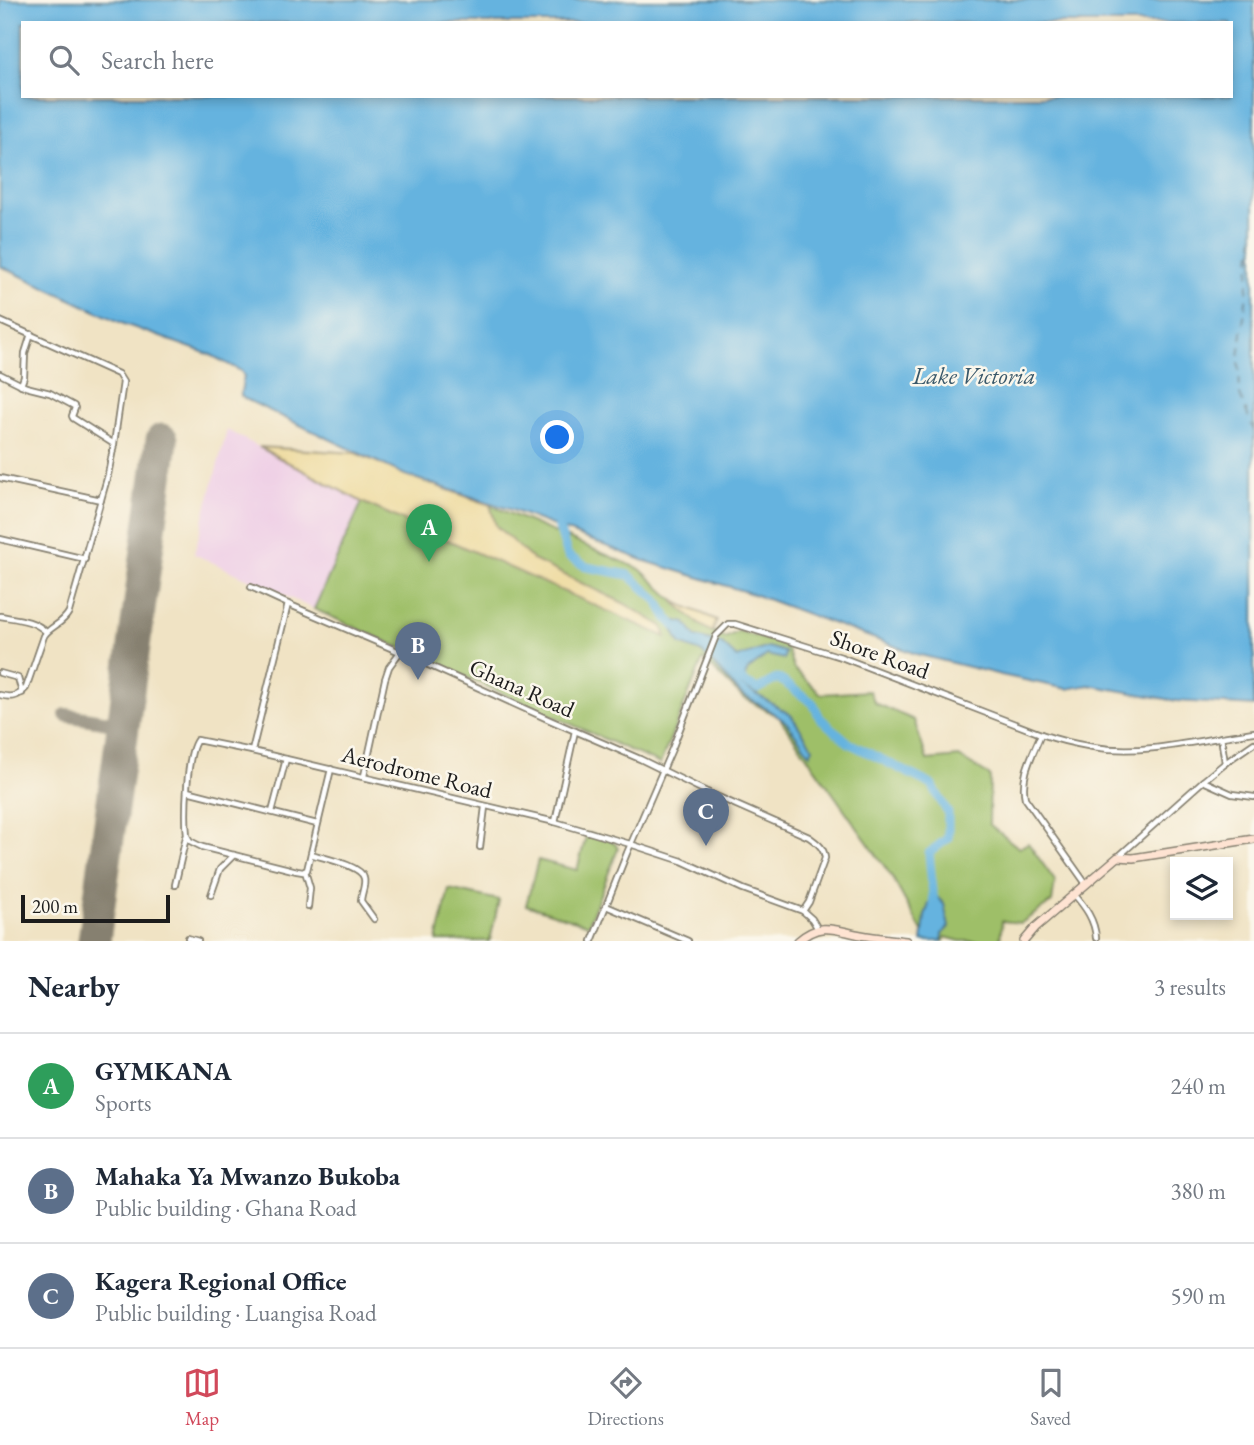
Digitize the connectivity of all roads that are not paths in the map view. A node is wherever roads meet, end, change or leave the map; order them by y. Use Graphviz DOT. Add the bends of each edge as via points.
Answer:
graph roads {
  1 [pos="0,321"];
  2 [pos="31,334"];
  3 [pos="0,374"];
  4 [pos="21,385"];
  5 [pos="114,444"];
  6 [pos="0,478"];
  7 [pos="101,500"];
  8 [pos="0,539"];
  9 [pos="85,559"];
  10 [pos="251,587"];
  11 [pos="288,604"];
  12 [pos="0,616"];
  13 [pos="47,632"];
  14 [pos="400,652"];
  15 [pos="0,673"];
  16 [pos="22,693"];
  17 [pos="0,695"];
  18 [pos="575,731"];
  19 [pos="1254,732"];
  20 [pos="1041,734"];
  21 [pos="1221,737"];
  22 [pos="1254,743"];
  23 [pos="253,751"];
  24 [pos="286,758"];
  25 [pos="1224,763"];
  26 [pos="331,769"];
  27 [pos="663,769"];
  28 [pos="363,776"];
  29 [pos="1203,781"];
  30 [pos="187,791"];
  31 [pos="1254,797"];
  32 [pos="485,807"];
  33 [pos="272,812"];
  34 [pos="555,822"];
  35 [pos="317,824"];
  36 [pos="187,836"];
  37 [pos="1254,839"];
  38 [pos="630,844"];
  39 [pos="480,847"];
  40 [pos="311,854"];
  41 [pos="235,855"];
  42 [pos="1121,857"];
  43 [pos="305,871"];
  44 [pos="1086,884"];
  45 [pos="175,885"];
  46 [pos="1074,894"];
  47 [pos="211,895"];
  48 [pos="606,906"];
  49 [pos="308,907"];
  50 [pos="803,911"];
  51 [pos="374,919"];
  52 [pos="818,929"];
  53 [pos="188,938"];
  54 [pos="1096,938"];
  55 [pos="1028,940"];
  56 [pos="198,941"];
  57 [pos="592,941"];
  58 [pos="688,941"];
  59 [pos="798,941"];
  60 [pos="906,941"];
  1 -- 2 [label="street"];
  2 -- 4 [label="street"];
  2 -- 5 [label="street" via="122,378"];
  3 -- 4 [label="street"];
  4 -- 5 [label="street" via="74,406 73,418"];
  5 -- 7 [label="street"];
  6 -- 7 [label="street"];
  7 -- 9 [label="street"];
  8 -- 9 [label="street"];
  9 -- 13 [label="street" via="69,612"];
  10 -- 11 [label="street, Ghana Road"];
  11 -- 14 [label="street, Ghana Road"];
  11 -- 23 [label="street"];
  12 -- 13 [label="street"];
  13 -- 16 [label="street"];
  14 -- 18 [label="street, Ghana Road"];
  14 -- 28 [label="street" via="385,679"];
  15 -- 16 [label="street" via="18,678"];
  16 -- 17 [label="street"];
  18 -- 27 [label="street, Ghana Road"];
  18 -- 34 [label="street"];
  19 -- 21 [label="street, Shore Road"];
  20 -- 21 [label="street, Shore Road" via="1117,749 1157,748"];
  20 -- 27 [label="street, Shore Road" via="841,657 731,624 716,636"];
  20 -- 44 [label="street" via="1024,778 1025,798"];
  21 -- 25 [label="street"];
  22 -- 25 [label="street"];
  23 -- 24 [label="street, Aerodrome Road"];
  23 -- 30 [label="street, Aerodrome Road" via="194,741"];
  24 -- 26 [label="street, Aerodrome Road"];
  24 -- 33 [label="street"];
  25 -- 29 [label="street"];
  26 -- 28 [label="street, Aerodrome Road"];
  26 -- 35 [label="street"];
  27 -- 38 [label="street, Shore Road"];
  27 -- 50 [label="street, Ghana Road" via="819,844 825,858"];
  28 -- 32 [label="street, Aerodrome Road"];
  29 -- 31 [label="street" via="1232,794"];
  29 -- 42 [label="street"];
  30 -- 33 [label="street"];
  30 -- 36 [label="street"];
  32 -- 34 [label="street, Aerodrome Road"];
  32 -- 39 [label="street"];
  33 -- 35 [label="street"];
  34 -- 38 [label="street, Aerodrome Road"];
  35 -- 40 [label="street"];
  36 -- 41 [label="street" via="202,847"];
  36 -- 45 [label="street"];
  37 -- 42 [label="main road"];
  38 -- 48 [label="street, Shore Road"];
  38 -- 50 [label="street, Aerodrome Road"];
  40 -- 43 [label="street"];
  40 -- 51 [label="street" via="358,869 364,881 361,901"];
  41 -- 43 [label="street"];
  41 -- 47 [label="street" via="220,869"];
  42 -- 44 [label="main road"];
  43 -- 49 [label="street" via="310,888"];
  44 -- 46 [label="main road"];
  46 -- 54 [label="street" via="1089,912"];
  46 -- 55 [label="main road" via="1035,928"];
  48 -- 57 [label="street, Shore Road"];
  48 -- 58 [label="street"];
  50 -- 52 [label="street"];
  52 -- 59 [label="main road"];
  52 -- 60 [label="main road"];
  53 -- 56 [label="street"];
}
